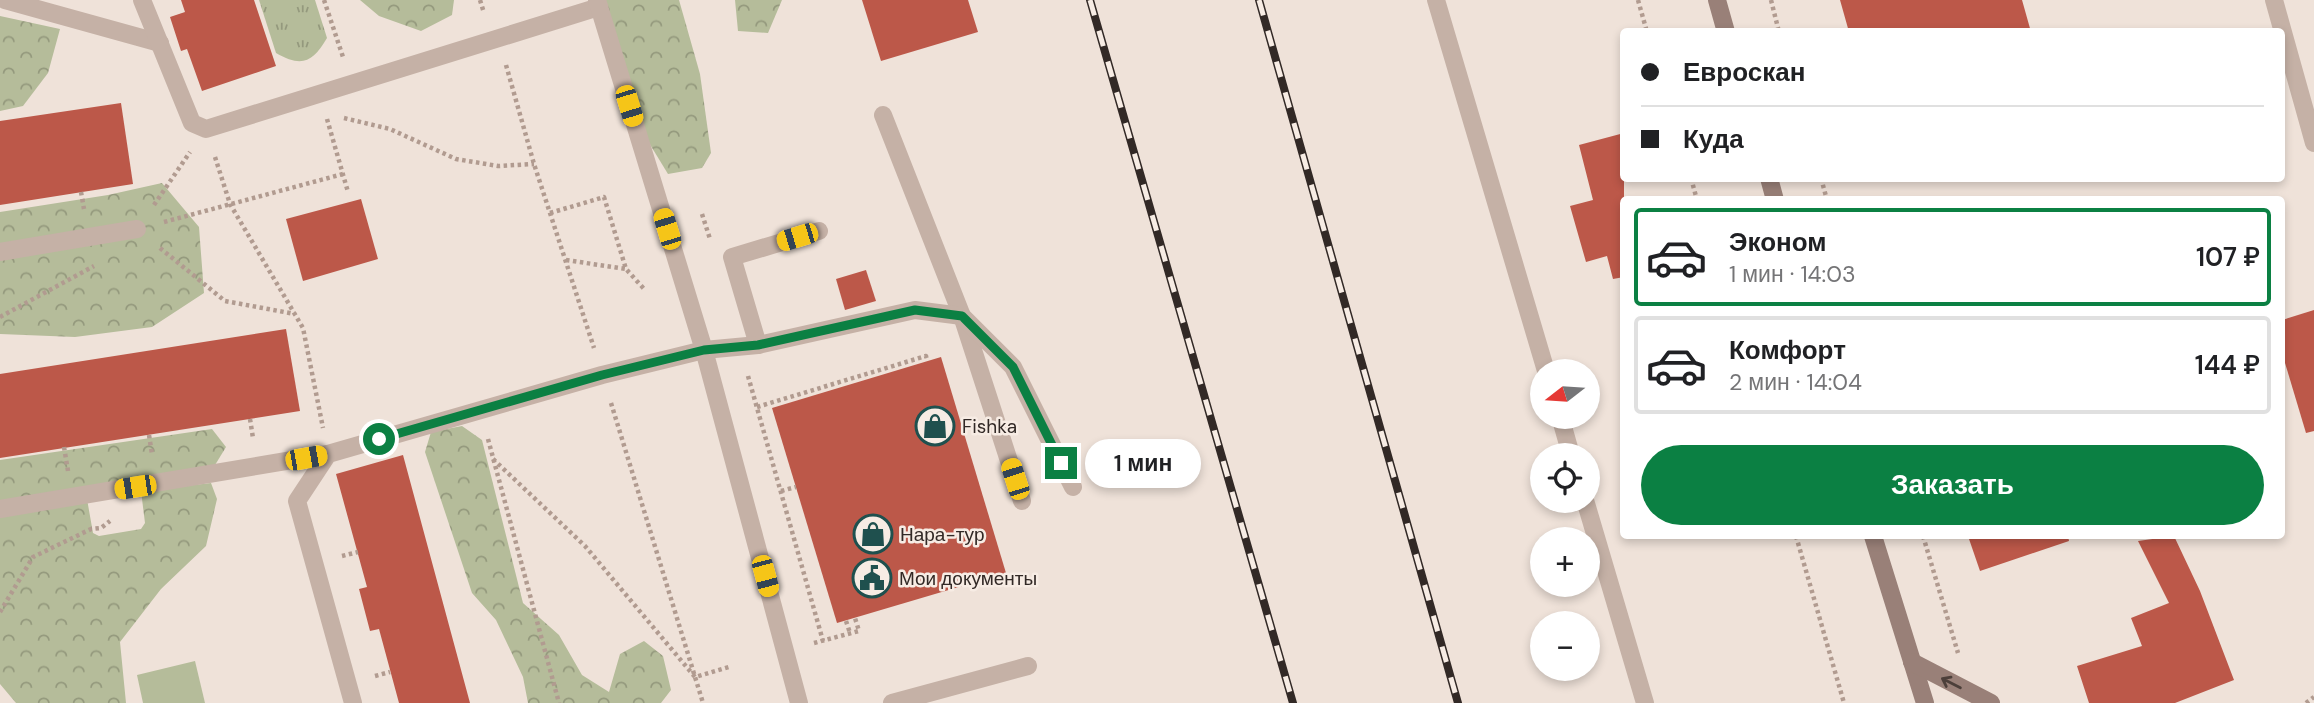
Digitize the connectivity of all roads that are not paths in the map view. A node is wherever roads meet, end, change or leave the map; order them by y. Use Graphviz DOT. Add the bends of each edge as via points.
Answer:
graph roads {
  1 [pos="5,0"];
  2 [pos="142,0"];
  3 [pos="1436,0"];
  4 [pos="1717,0"];
  5 [pos="2274,0"];
  6 [pos="598,3"];
  7 [pos="1725,28"];
  8 [pos="2282,28"];
  9 [pos="2285,39"];
  10 [pos="160,43"];
  11 [pos="883,114"];
  12 [pos="2314,143"];
  13 [pos="137,229"];
  14 [pos="819,231"];
  15 [pos="0,253"];
  16 [pos="962,316"];
  17 [pos="749,346"];
  18 [pos="704,350"];
  19 [pos="1542,359"];
  20 [pos="328,454"];
  21 [pos="1073,487"];
  22 [pos="1022,501"];
  23 [pos="0,509"];
  24 [pos="1589,513"];
  25 [pos="1874,539"];
  26 [pos="1912,662"];
  27 [pos="1028,666"];
  28 [pos="353,703"];
  29 [pos="799,703"];
  30 [pos="892,703"];
  31 [pos="1645,703"];
  32 [pos="1925,703"];
  33 [pos="1991,703"];
  1 -- 10 [label="street"];
  2 -- 10 [label="street"];
  3 -- 19 [label="street"];
  4 -- 7 [label="main road"];
  5 -- 8 [label="street"];
  6 -- 10 [label="street" via="206,129 192,123"];
  6 -- 18 [label="street"];
  9 -- 12 [label="street"];
  11 -- 16 [label="street"];
  13 -- 15 [label="street"];
  14 -- 17 [label="street" via="732,257"];
  16 -- 17 [label="street" via="915,310"];
  16 -- 21 [label="street" via="1013,367"];
  16 -- 22 [label="street"];
  17 -- 18 [label="street"];
  18 -- 20 [label="street"];
  18 -- 29 [label="street"];
  20 -- 23 [label="street"];
  20 -- 28 [label="street" via="297,500"];
  24 -- 31 [label="street"];
  25 -- 26 [label="main road"];
  26 -- 32 [label="main road"];
  33 -- 26 [label="main road, one-way"];
  27 -- 30 [label="street"];
}
